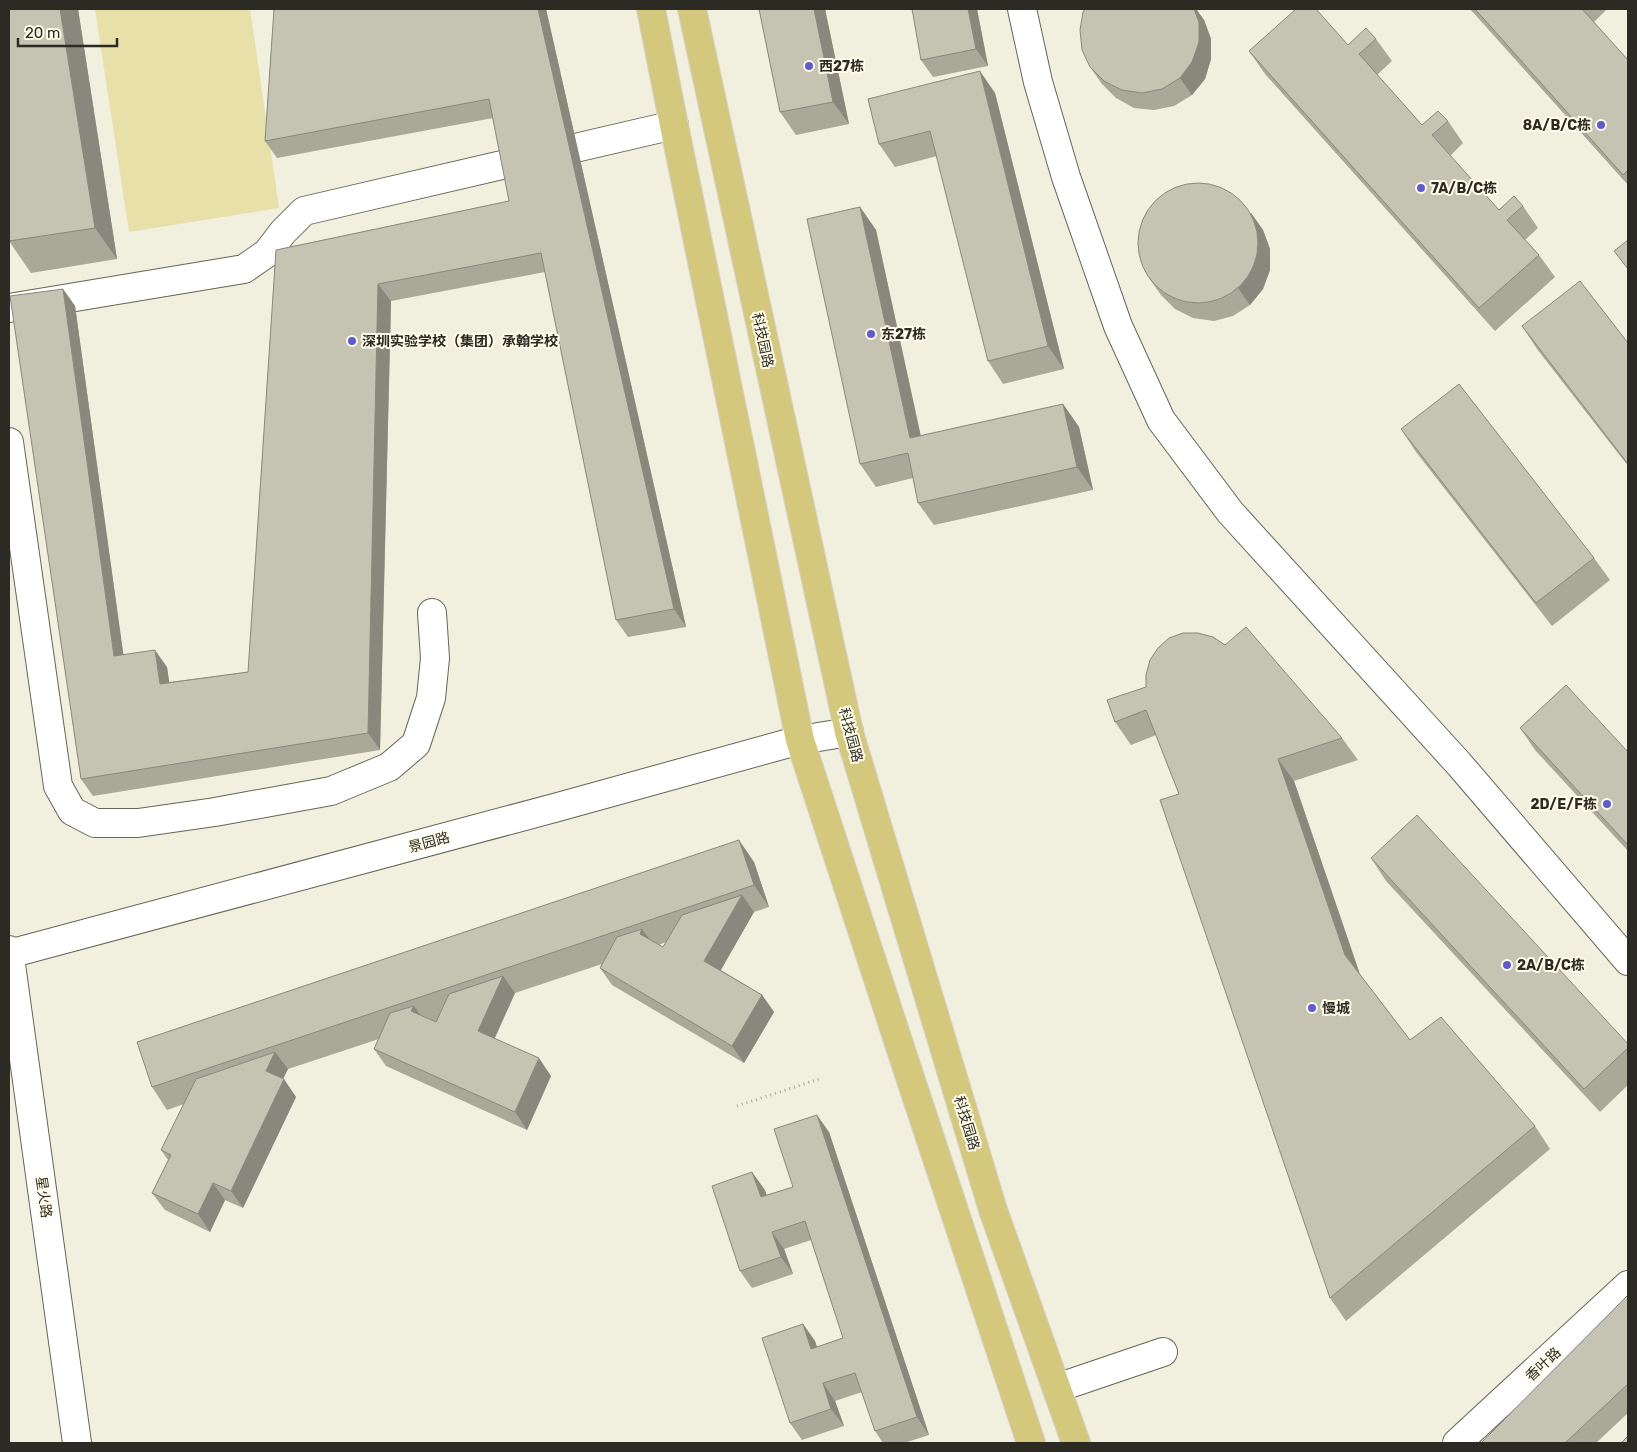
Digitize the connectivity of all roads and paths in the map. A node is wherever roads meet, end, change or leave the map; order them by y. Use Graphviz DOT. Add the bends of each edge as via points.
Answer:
graph roads {
  1 [pos="651,9"];
  2 [pos="692,9"];
  3 [pos="1022,9"];
  4 [pos="674,125"];
  5 [pos="9,308"];
  6 [pos="9,442"];
  7 [pos="432,613"];
  8 [pos="849,732"];
  9 [pos="800,740"];
  10 [pos="9,952"];
  11 [pos="1628,961"];
  12 [pos="822,1078"];
  13 [pos="737,1106"];
  14 [pos="1628,1285"];
  15 [pos="1163,1352"];
  16 [pos="1056,1388"];
  17 [pos="77,1443"];
  18 [pos="1032,1443"];
  19 [pos="1076,1443"];
  20 [pos="1457,1443"];
  1 -- 4 [label="main road"];
  2 -- 8 [label="main road, 科技园路"];
  3 -- 11 [label="street" via="1038,82 1066,177 1118,326 1161,420 1230,512 1459,764"];
  4 -- 5 [label="street" via="304,211 267,253 244,270"];
  4 -- 9 [label="main road"];
  6 -- 7 [label="street" via="58,786 72,811 95,823 138,823 322,792 389,767 416,744 431,698 435,658"];
  8 -- 9 [label="street, 景园路"];
  8 -- 16 [label="main road, 科技园路" via="993,1210"];
  9 -- 10 [label="street, 景园路"];
  9 -- 18 [label="main road"];
  10 -- 17 [label="street, 星火路"];
  12 -- 13 [label="path"];
  14 -- 20 [label="street, 香叶路"];
  15 -- 16 [label="street"];
  16 -- 19 [label="main road, 科技园路"];
}
